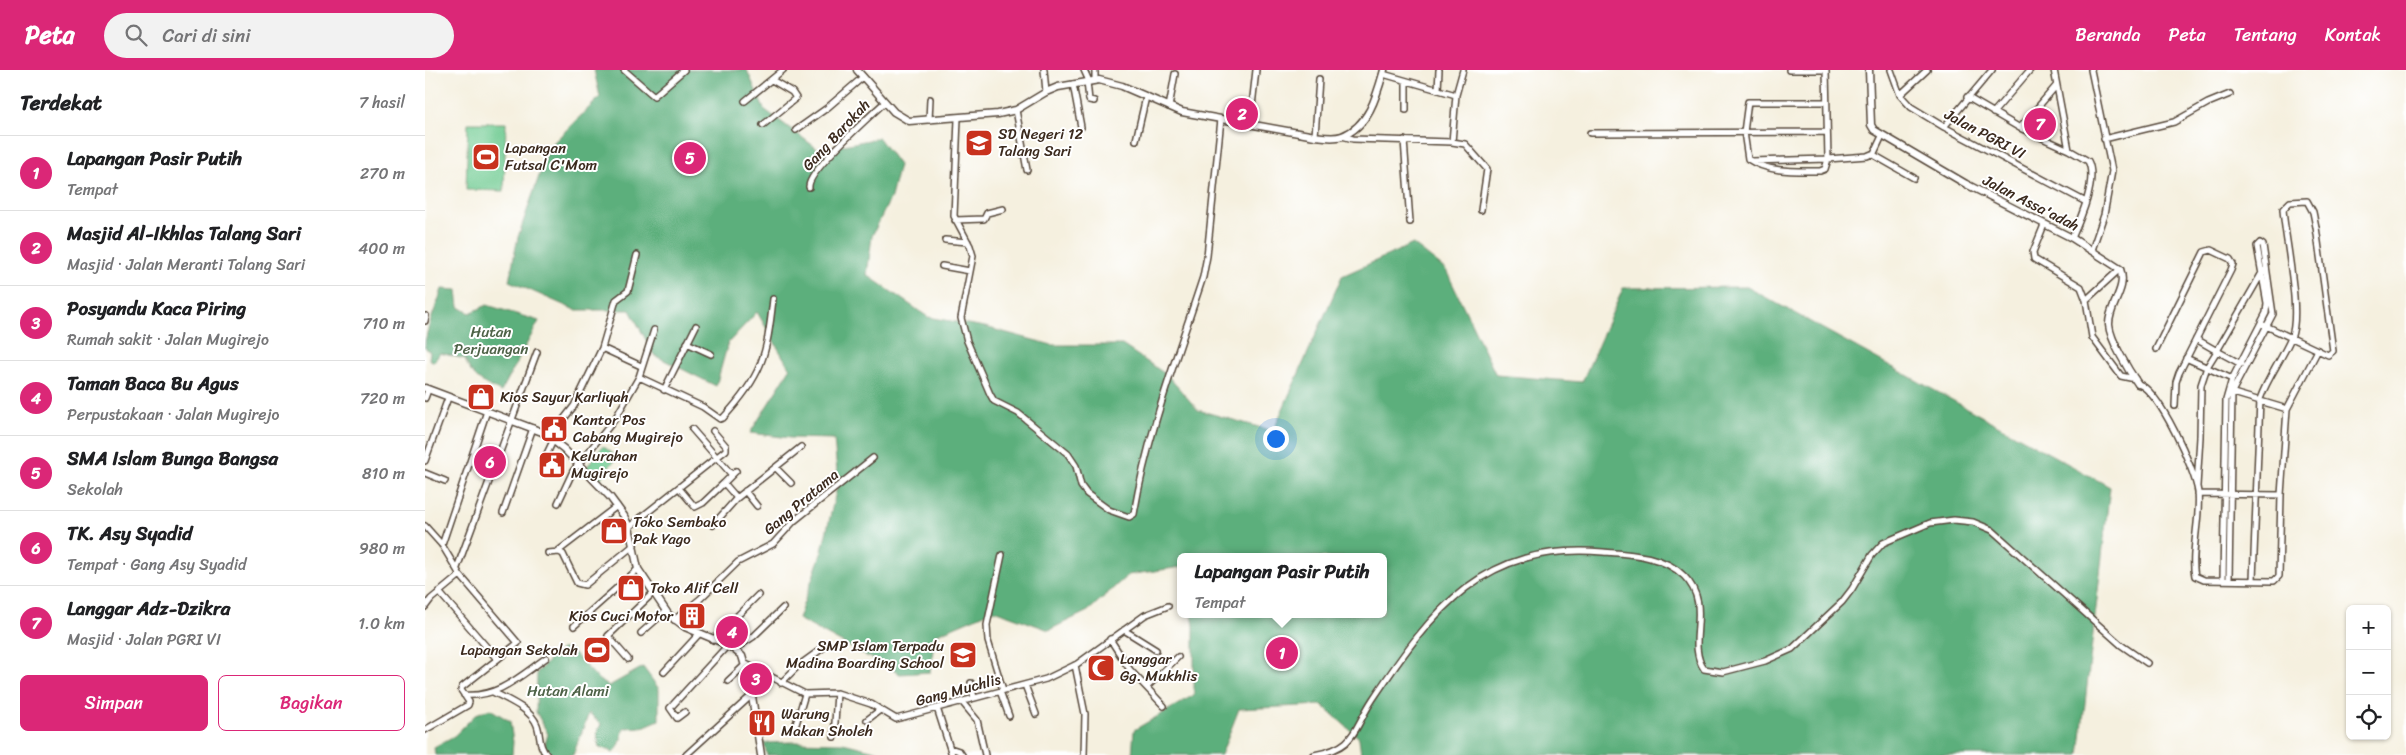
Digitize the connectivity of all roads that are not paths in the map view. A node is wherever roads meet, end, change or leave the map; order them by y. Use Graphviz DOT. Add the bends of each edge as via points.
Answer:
graph roads {
  1 [pos="625,70"];
  2 [pos="684,70"];
  3 [pos="783,70"];
  4 [pos="857,70"];
  5 [pos="1044,70"];
  6 [pos="1085,70"];
  7 [pos="1095,70"];
  8 [pos="1256,70"];
  9 [pos="1439,70"];
  10 [pos="1463,70"];
  11 [pos="1789,70"];
  12 [pos="1826,70"];
  13 [pos="1869,70"];
  14 [pos="1891,70"];
  15 [pos="1927,70"];
  16 [pos="1992,70"];
  17 [pos="2030,70"];
  18 [pos="2054,70"];
  19 [pos="2091,70"];
  20 [pos="1384,72"];
  21 [pos="1175,74"];
  22 [pos="863,77"];
  23 [pos="1319,79"];
  24 [pos="772,80"];
  25 [pos="1090,81"];
  26 [pos="1406,81"];
  27 [pos="1073,84"];
  28 [pos="2056,86"];
  29 [pos="1438,90"];
  30 [pos="1046,92"];
  31 [pos="2230,94"];
  32 [pos="1456,95"];
  33 [pos="1901,95"];
  34 [pos="1146,97"];
  35 [pos="1967,97"];
  36 [pos="929,99"];
  37 [pos="745,101"];
  38 [pos="1094,101"];
  39 [pos="885,102"];
  40 [pos="1826,102"];
  41 [pos="1169,107"];
  42 [pos="1016,110"];
  43 [pos="1406,110"];
  44 [pos="1993,113"];
  45 [pos="958,119"];
  46 [pos="1221,119"];
  47 [pos="929,120"];
  48 [pos="1250,124"];
  49 [pos="763,125"];
  50 [pos="1081,127"];
  51 [pos="1943,127"];
  52 [pos="2020,128"];
  53 [pos="796,130"];
  54 [pos="1744,132"];
  55 [pos="1827,132"];
  56 [pos="1590,133"];
  57 [pos="1315,136"];
  58 [pos="1342,136"];
  59 [pos="1882,136"];
  60 [pos="2104,139"];
  61 [pos="1136,140"];
  62 [pos="1404,140"];
  63 [pos="1452,142"];
  64 [pos="2069,150"];
  65 [pos="1872,154"];
  66 [pos="1828,159"];
  67 [pos="1751,161"];
  68 [pos="1027,170"];
  69 [pos="1914,178"];
  70 [pos="809,187"];
  71 [pos="2086,202"];
  72 [pos="1003,209"];
  73 [pos="1481,210"];
  74 [pos="955,220"];
  75 [pos="1410,222"];
  76 [pos="2044,225"];
  77 [pos="2072,238"];
  78 [pos="945,240"];
  79 [pos="968,242"];
  80 [pos="2092,250"];
  81 [pos="637,255"];
  82 [pos="942,266"];
  83 [pos="2120,269"];
  84 [pos="970,271"];
  85 [pos="773,299"];
  86 [pos="2086,300"];
  87 [pos="2263,325"];
  88 [pos="696,326"];
  89 [pos="654,330"];
  90 [pos="2291,338"];
  91 [pos="2195,339"];
  92 [pos="687,343"];
  93 [pos="602,348"];
  94 [pos="2156,349"];
  95 [pos="2318,350"];
  96 [pos="2217,351"];
  97 [pos="537,352"];
  98 [pos="711,354"];
  99 [pos="2186,358"];
  100 [pos="2243,364"];
  101 [pos="641,366"];
  102 [pos="2207,367"];
  103 [pos="639,377"];
  104 [pos="2232,379"];
  105 [pos="2136,382"];
  106 [pos="427,389"];
  107 [pos="664,390"];
  108 [pos="2230,392"];
  109 [pos="425,398"];
  110 [pos="448,398"];
  111 [pos="2260,399"];
  112 [pos="2175,406"];
  113 [pos="2287,409"];
  114 [pos="487,411"];
  115 [pos="511,420"];
  116 [pos="533,428"];
  117 [pos="692,429"];
  118 [pos="713,431"];
  119 [pos="553,440"];
  120 [pos="801,447"];
  121 [pos="718,456"];
  122 [pos="873,458"];
  123 [pos="425,461"];
  124 [pos="578,463"];
  125 [pos="542,464"];
  126 [pos="776,468"];
  127 [pos="425,473"];
  128 [pos="445,481"];
  129 [pos="724,483"];
  130 [pos="791,483"];
  131 [pos="2197,486"];
  132 [pos="679,488"];
  133 [pos="745,491"];
  134 [pos="2198,494"];
  135 [pos="2227,494"];
  136 [pos="2256,494"];
  137 [pos="2281,495"];
  138 [pos="737,498"];
  139 [pos="558,504"];
  140 [pos="617,506"];
  141 [pos="757,506"];
  142 [pos="503,513"];
  143 [pos="713,525"];
  144 [pos="425,526"];
  145 [pos="629,526"];
  146 [pos="442,545"];
  147 [pos="634,545"];
  148 [pos="557,552"];
  149 [pos="548,553"];
  150 [pos="1002,555"];
  151 [pos="457,568"];
  152 [pos="638,570"];
  153 [pos="460,574"];
  154 [pos="2226,580"];
  155 [pos="2253,580"];
  156 [pos="439,592"];
  157 [pos="653,593"];
  158 [pos="757,595"];
  159 [pos="1168,606"];
  160 [pos="425,607"];
  161 [pos="783,608"];
  162 [pos="666,611"];
  163 [pos="674,620"];
  164 [pos="574,626"];
  165 [pos="1124,630"];
  166 [pos="641,633"];
  167 [pos="699,634"];
  168 [pos="1110,639"];
  169 [pos="713,640"];
  170 [pos="728,645"];
  171 [pos="827,645"];
  172 [pos="735,649"];
  173 [pos="1156,650"];
  174 [pos="1178,657"];
  175 [pos="546,658"];
  176 [pos="497,659"];
  177 [pos="628,659"];
  178 [pos="2147,663"];
  179 [pos="746,664"];
  180 [pos="1075,665"];
  181 [pos="664,672"];
  182 [pos="728,681"];
  183 [pos="781,683"];
  184 [pos="971,684"];
  185 [pos="1025,685"];
  186 [pos="1147,688"];
  187 [pos="1002,691"];
  188 [pos="493,692"];
  189 [pos="837,693"];
  190 [pos="464,694"];
  191 [pos="805,694"];
  192 [pos="752,695"];
  193 [pos="975,698"];
  194 [pos="962,702"];
  195 [pos="1164,706"];
  196 [pos="937,708"];
  197 [pos="880,710"];
  198 [pos="685,712"];
  199 [pos="1036,714"];
  200 [pos="1009,716"];
  201 [pos="867,720"];
  202 [pos="796,724"];
  203 [pos="425,730"];
  204 [pos="834,738"];
  205 [pos="950,748"];
  206 [pos="547,755"];
  207 [pos="686,755"];
  208 [pos="760,755"];
  209 [pos="952,755"];
  210 [pos="962,755"];
  211 [pos="985,755"];
  212 [pos="1084,755"];
  213 [pos="1314,755"];
  1 -- 2 [label="street" via="654,96"];
  3 -- 24 [label="street"];
  4 -- 22 [label="street"];
  5 -- 30 [label="street"];
  6 -- 25 [label="street"];
  7 -- 25 [label="street"];
  8 -- 48 [label="street"];
  9 -- 29 [label="street"];
  10 -- 32 [label="street"];
  11 -- 12 [label="street"];
  12 -- 40 [label="street"];
  13 -- 59 [label="street" via="1871,125"];
  14 -- 33 [label="street, Jalan PGRI VI"];
  15 -- 33 [label="street"];
  16 -- 35 [label="street"];
  17 -- 44 [label="street"];
  18 -- 28 [label="street"];
  19 -- 60 [label="street"];
  20 -- 26 [label="street"];
  20 -- 58 [label="street" via="1367,117"];
  21 -- 41 [label="street"];
  22 -- 39 [label="street"];
  22 -- 53 [label="street"];
  23 -- 57 [label="street"];
  24 -- 37 [label="street"];
  24 -- 49 [label="street" via="792,92 795,98"];
  25 -- 27 [label="street"];
  25 -- 34 [label="street" via="1116,83"];
  25 -- 38 [label="street" via="1088,97"];
  26 -- 29 [label="street"];
  26 -- 43 [label="street"];
  27 -- 30 [label="street"];
  27 -- 50 [label="street"];
  28 -- 52 [label="street"];
  28 -- 64 [label="street"];
  29 -- 32 [label="street"];
  30 -- 42 [label="street"];
  31 -- 60 [label="street" via="2174,122"];
  32 -- 63 [label="street"];
  33 -- 51 [label="street, Jalan PGRI VI" via="1908,105"];
  34 -- 41 [label="street"];
  34 -- 61 [label="street"];
  35 -- 44 [label="street"];
  35 -- 51 [label="street"];
  36 -- 47 [label="street"];
  39 -- 47 [label="street" via="904,120"];
  39 -- 70 [label="street, Gang Barokah" via="826,160 810,179"];
  40 -- 54 [label="street" via="1749,101"];
  40 -- 55 [label="street"];
  41 -- 46 [label="street"];
  42 -- 45 [label="street"];
  42 -- 68 [label="street"];
  44 -- 52 [label="street"];
  45 -- 47 [label="street"];
  45 -- 74 [label="street"];
  46 -- 48 [label="street"];
  46 -- 84 [label="street" via="1203,277 1155,417 1132,517 1109,510 1087,494 1068,454 1018,413 994,401 989,394 961,318"];
  48 -- 57 [label="street"];
  51 -- 71 [label="street, Jalan PGRI VI"];
  52 -- 64 [label="street"];
  54 -- 55 [label="street"];
  54 -- 56 [label="street"];
  54 -- 67 [label="street" via="1747,156"];
  55 -- 66 [label="street"];
  57 -- 58 [label="street"];
  58 -- 62 [label="street"];
  59 -- 65 [label="street"];
  59 -- 76 [label="street, Jalan Assa'adah"];
  60 -- 80 [label="street" via="2111,163 2111,178 2104,215"];
  62 -- 63 [label="street"];
  62 -- 75 [label="street"];
  63 -- 73 [label="street" via="1468,145 1486,167"];
  64 -- 71 [label="street" via="2090,165"];
  65 -- 66 [label="street"];
  65 -- 69 [label="street"];
  66 -- 67 [label="street"];
  66 -- 67 [label="street" via="1825,169 1820,171 1775,170"];
  71 -- 77 [label="street"];
  72 -- 74 [label="street" via="987,213 983,219"];
  74 -- 79 [label="street"];
  76 -- 77 [label="street, Jalan Assa'adah"];
  76 -- 86 [label="street" via="2032,257 2078,284"];
  77 -- 80 [label="street, Jalan Assa'adah"];
  78 -- 79 [label="street"];
  79 -- 84 [label="street" via="973,256"];
  80 -- 83 [label="street, Jalan Assa'adah"];
  81 -- 93 [label="street" via="628,291 616,300"];
  82 -- 84 [label="street"];
  83 -- 86 [label="street"];
  83 -- 105 [label="street" via="2122,283 2109,325"];
  85 -- 107 [label="street" via="768,344 758,372 743,397 722,419"];
  86 -- 105 [label="street" via="2090,331 2098,346 2121,376"];
  87 -- 90 [label="street"];
  87 -- 96 [label="street" via="2273,311 2264,271"];
  87 -- 100 [label="street"];
  88 -- 92 [label="street"];
  89 -- 101 [label="street"];
  90 -- 95 [label="street"];
  90 -- 95 [label="street" via="2296,316 2283,209 2290,202 2302,200 2309,202 2313,212 2333,348 2329,356"];
  90 -- 111 [label="street"];
  91 -- 94 [label="street" via="2233,264 2230,259 2211,250 2204,252"];
  91 -- 96 [label="street"];
  91 -- 99 [label="street"];
  92 -- 98 [label="street"];
  92 -- 107 [label="street"];
  93 -- 101 [label="street"];
  93 -- 119 [label="street" via="574,406"];
  95 -- 113 [label="street"];
  96 -- 100 [label="street"];
  96 -- 102 [label="street"];
  97 -- 115 [label="street"];
  99 -- 102 [label="street"];
  99 -- 112 [label="street" via="2177,382"];
  100 -- 104 [label="street"];
  100 -- 108 [label="street"];
  101 -- 103 [label="street"];
  102 -- 104 [label="street"];
  102 -- 131 [label="street" via="2201,385"];
  103 -- 107 [label="street"];
  103 -- 124 [label="street" via="615,419"];
  104 -- 108 [label="street"];
  105 -- 131 [label="street" via="2148,390 2170,422"];
  106 -- 109 [label="street"];
  106 -- 110 [label="street"];
  108 -- 111 [label="street"];
  108 -- 135 [label="street"];
  110 -- 114 [label="street"];
  110 -- 123 [label="street"];
  111 -- 113 [label="street"];
  111 -- 136 [label="street"];
  113 -- 137 [label="street"];
  114 -- 115 [label="street"];
  114 -- 146 [label="street"];
  115 -- 116 [label="street"];
  115 -- 151 [label="street"];
  116 -- 119 [label="street"];
  116 -- 142 [label="street"];
  117 -- 121 [label="street"];
  118 -- 121 [label="street" via="727,446"];
  119 -- 124 [label="street"];
  119 -- 125 [label="street"];
  120 -- 126 [label="street"];
  121 -- 129 [label="street" via="734,473"];
  121 -- 132 [label="street"];
  122 -- 163 [label="street, Gang Pratama" via="794,521 773,544 738,562"];
  124 -- 139 [label="street"];
  124 -- 140 [label="street"];
  126 -- 130 [label="street"];
  126 -- 133 [label="street"];
  127 -- 128 [label="street"];
  129 -- 132 [label="street" via="698,507"];
  129 -- 138 [label="street"];
  131 -- 134 [label="street"];
  132 -- 145 [label="street"];
  133 -- 138 [label="street"];
  133 -- 141 [label="street"];
  134 -- 135 [label="street"];
  134 -- 154 [label="street" via="2195,573 2200,579"];
  135 -- 136 [label="street"];
  135 -- 154 [label="street"];
  136 -- 137 [label="street"];
  136 -- 155 [label="street"];
  137 -- 155 [label="street" via="2279,576 2277,580"];
  138 -- 143 [label="street"];
  140 -- 145 [label="street"];
  140 -- 148 [label="street"];
  144 -- 146 [label="street"];
  145 -- 147 [label="street"];
  146 -- 151 [label="street"];
  147 -- 148 [label="street" via="588,584 579,584 575,580 563,554"];
  147 -- 152 [label="street"];
  148 -- 149 [label="street"];
  150 -- 187 [label="street" via="987,625"];
  151 -- 153 [label="street"];
  152 -- 157 [label="street"];
  152 -- 164 [label="street"];
  153 -- 156 [label="street"];
  153 -- 176 [label="street" via="518,643"];
  154 -- 155 [label="street"];
  156 -- 160 [label="street"];
  156 -- 176 [label="street"];
  157 -- 162 [label="street"];
  157 -- 177 [label="street" via="608,636"];
  158 -- 169 [label="street"];
  159 -- 165 [label="street, Gang Muchlis" via="1153,611"];
  161 -- 172 [label="street" via="753,637"];
  162 -- 163 [label="street"];
  162 -- 166 [label="street"];
  163 -- 167 [label="street"];
  165 -- 168 [label="street, Gang Muchlis"];
  165 -- 173 [label="street"];
  167 -- 169 [label="street"];
  167 -- 181 [label="street"];
  168 -- 180 [label="street, Gang Muchlis"];
  168 -- 186 [label="street" via="1130,670"];
  169 -- 170 [label="street"];
  170 -- 172 [label="street"];
  170 -- 198 [label="street" via="670,708 677,718"];
  171 -- 183 [label="street"];
  172 -- 179 [label="street"];
  174 -- 186 [label="street"];
  175 -- 188 [label="street" via="507,686"];
  176 -- 190 [label="street" via="462,687"];
  178 -- 213 [label="street" via="2121,645 1992,530 1963,520 1930,523 1883,543 1852,589 1792,649 1765,661 1723,672 1705,669 1699,661 1699,605 1691,585 1676,570 1660,561 1628,554 1580,550 1536,554 1512,562 1465,588 1433,616 1372,700 1353,736 1331,752"];
  179 -- 182 [label="street"];
  179 -- 183 [label="street, Gang Muchlis"];
  179 -- 192 [label="street"];
  180 -- 185 [label="street, Gang Muchlis"];
  180 -- 212 [label="street" via="1085,714"];
  183 -- 191 [label="street, Gang Muchlis"];
  184 -- 193 [label="street"];
  185 -- 187 [label="street, Gang Muchlis"];
  185 -- 199 [label="street"];
  186 -- 195 [label="street"];
  187 -- 193 [label="street, Gang Muchlis"];
  187 -- 200 [label="street"];
  188 -- 190 [label="street" via="483,696"];
  188 -- 206 [label="street" via="532,717 539,730 540,748"];
  189 -- 191 [label="street, Gang Muchlis"];
  189 -- 197 [label="street, Gang Muchlis"];
  189 -- 204 [label="street"];
  190 -- 203 [label="street" via="469,703"];
  191 -- 202 [label="street"];
  192 -- 207 [label="street"];
  192 -- 208 [label="street"];
  193 -- 194 [label="street, Gang Muchlis"];
  194 -- 196 [label="street, Gang Muchlis"];
  194 -- 211 [label="street" via="977,720"];
  196 -- 197 [label="street, Gang Muchlis" via="895,719"];
  196 -- 205 [label="street"];
  197 -- 201 [label="street"];
  205 -- 209 [label="street"];
  205 -- 210 [label="street" via="959,750"];
}
